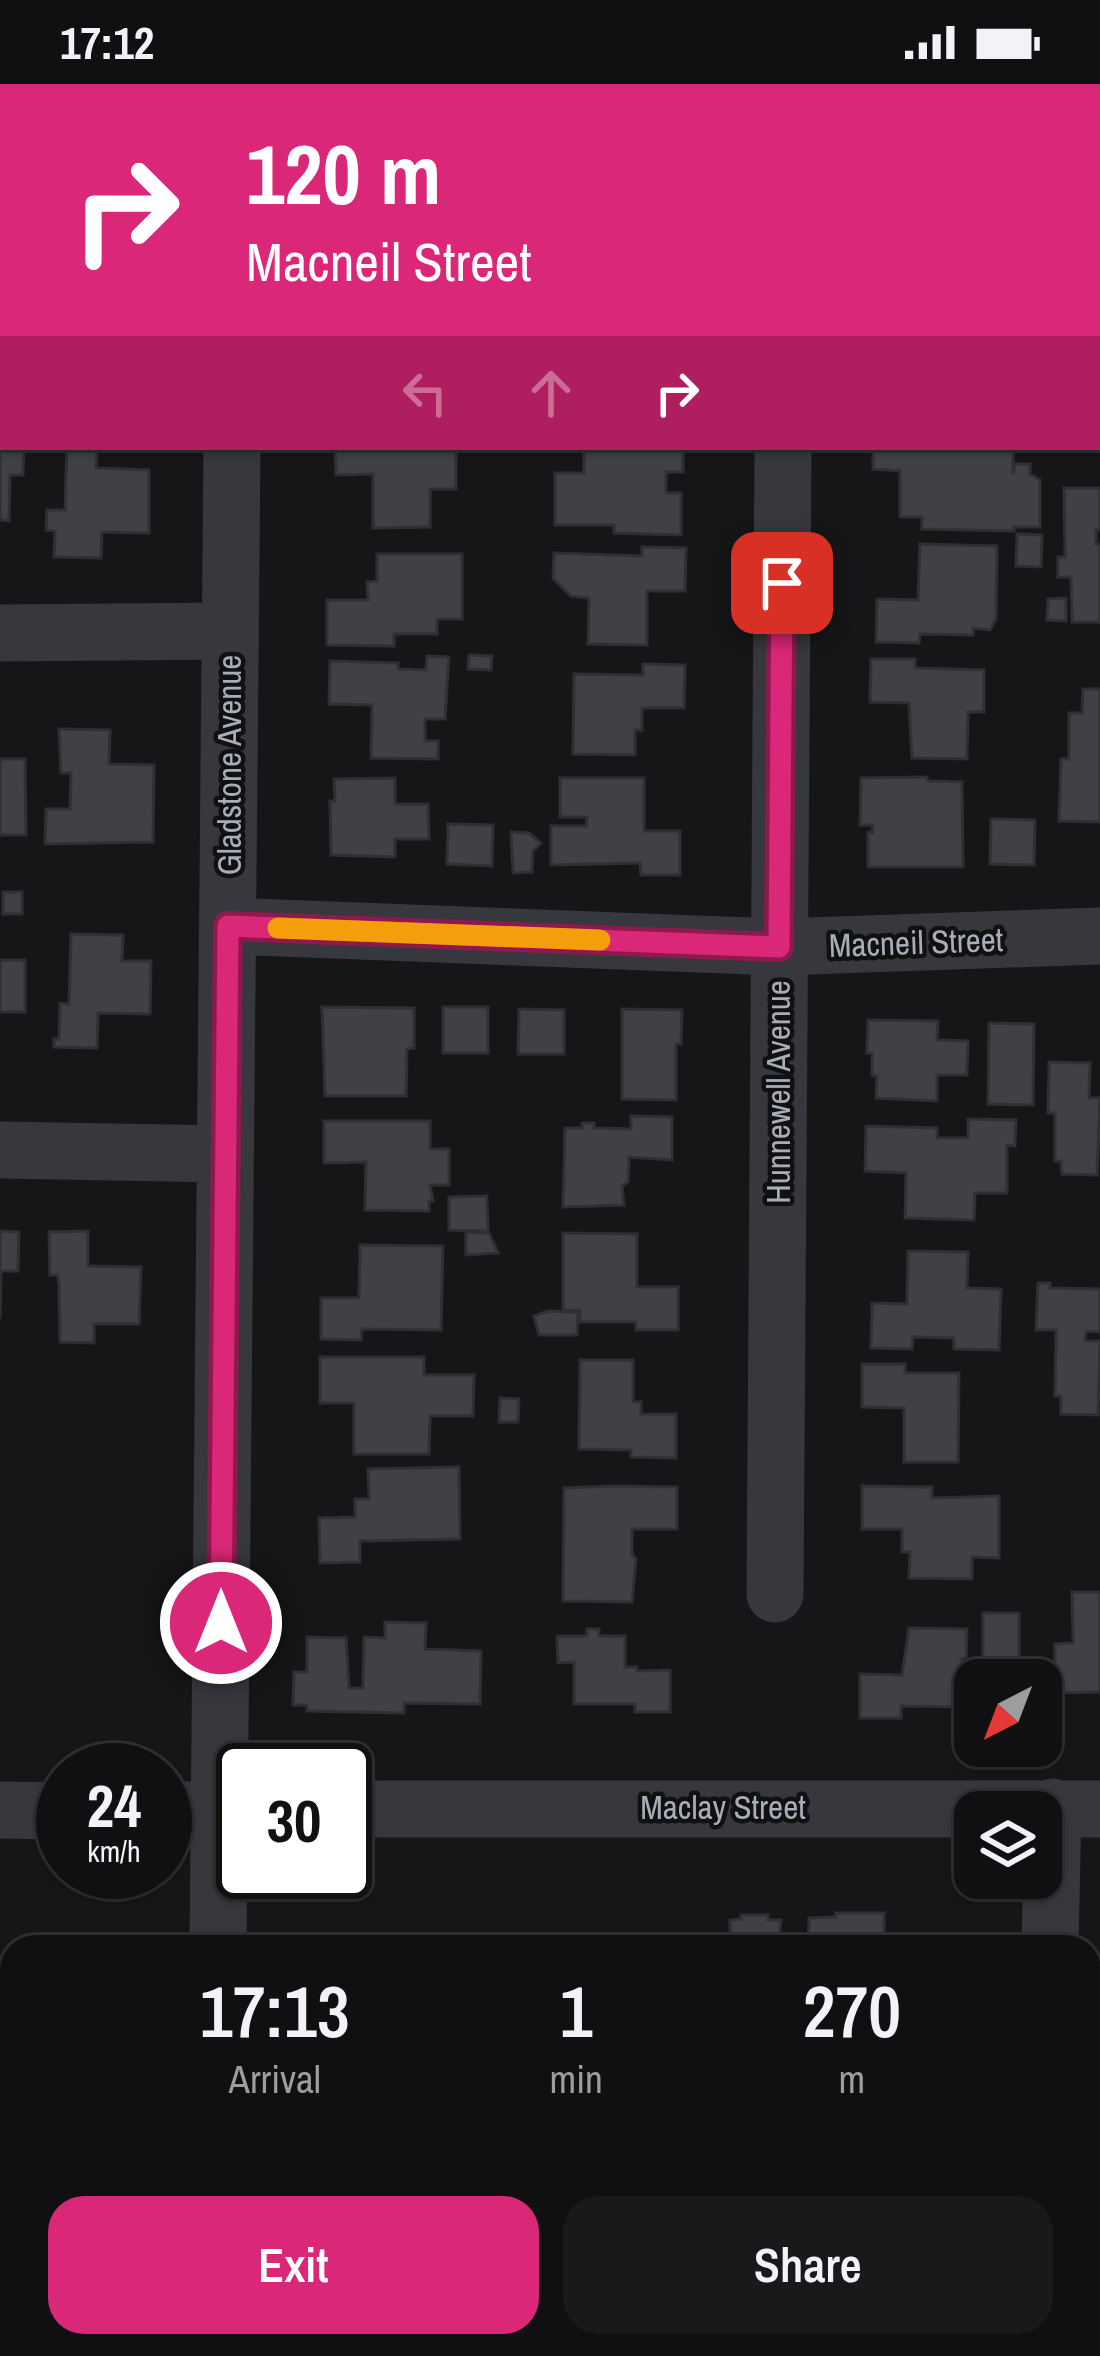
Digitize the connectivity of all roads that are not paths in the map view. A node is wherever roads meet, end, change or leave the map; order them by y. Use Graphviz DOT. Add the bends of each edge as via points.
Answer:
graph roads {
  1 [pos="232,450"];
  2 [pos="783,450"];
  3 [pos="230,631"];
  4 [pos="0,633"];
  5 [pos="228,926"];
  6 [pos="1100,936"];
  7 [pos="779,947"];
  8 [pos="0,1150"];
  9 [pos="225,1154"];
  10 [pos="776,1594"];
  11 [pos="1076,1808"];
  12 [pos="372,1809"];
  13 [pos="0,1810"];
  14 [pos="209,1810"];
  15 [pos="36,1811"];
  16 [pos="217,1935"];
  17 [pos="1052,1935"];
  1 -- 3 [label="street, Gladstone Avenue"];
  2 -- 7 [label="street, Hunnewell Avenue"];
  3 -- 4 [label="street"];
  3 -- 5 [label="street, Gladstone Avenue"];
  5 -- 7 [label="street, Macneil Street"];
  5 -- 9 [label="street, Gladstone Avenue"];
  6 -- 7 [label="street, Macneil Street"];
  7 -- 10 [label="street, Hunnewell Avenue"];
  8 -- 9 [label="street"];
  9 -- 14 [label="street, Gladstone Avenue"];
  11 -- 12 [label="street, Maclay Street"];
  11 -- 17 [label="street"];
  13 -- 15 [label="street"];
  14 -- 16 [label="street, Gladstone Avenue"];
}
